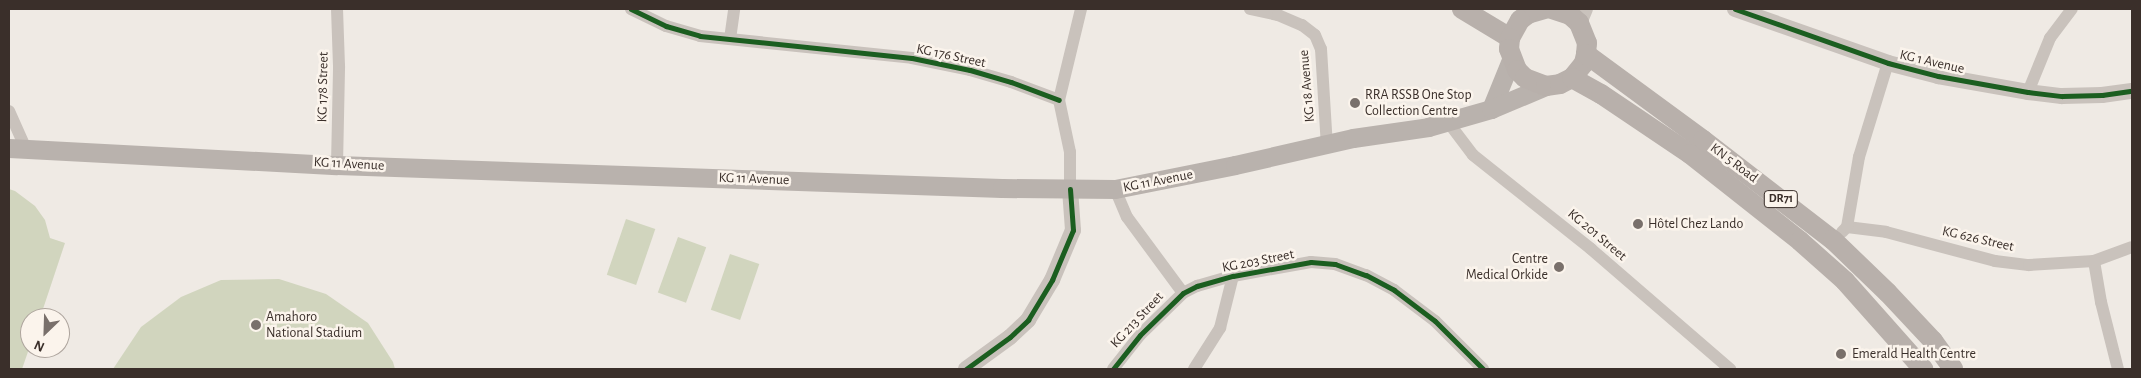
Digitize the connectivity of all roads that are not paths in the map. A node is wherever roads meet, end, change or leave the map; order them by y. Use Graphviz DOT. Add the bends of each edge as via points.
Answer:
graph roads {
  1 [pos="337,9"];
  2 [pos="631,9"];
  3 [pos="734,9"];
  4 [pos="1081,9"];
  5 [pos="1250,9"];
  6 [pos="1462,9"];
  7 [pos="1735,9"];
  8 [pos="1536,10"];
  9 [pos="2068,10"];
  10 [pos="1582,16"];
  11 [pos="1510,38"];
  12 [pos="730,39"];
  13 [pos="1586,54"];
  14 [pos="1511,60"];
  15 [pos="1888,62"];
  16 [pos="1572,78"];
  17 [pos="1546,86"];
  18 [pos="2132,90"];
  19 [pos="2028,92"];
  20 [pos="1059,100"];
  21 [pos="1491,109"];
  22 [pos="9,111"];
  23 [pos="1448,122"];
  24 [pos="1327,146"];
  25 [pos="17,149"];
  26 [pos="337,164"];
  27 [pos="1070,189"];
  28 [pos="1115,189"];
  29 [pos="1840,234"];
  30 [pos="2132,247"];
  31 [pos="2094,261"];
  32 [pos="1234,276"];
  33 [pos="1184,293"];
  34 [pos="966,369"];
  35 [pos="1113,369"];
  36 [pos="1194,369"];
  37 [pos="1483,369"];
  38 [pos="1730,369"];
  39 [pos="1922,369"];
  40 [pos="1953,369"];
  41 [pos="2118,369"];
  1 -- 26 [label="street, KG 178 Street"];
  2 -- 12 [label="street, KG 176 Street" via="666,26 700,36"];
  3 -- 12 [label="street"];
  4 -- 20 [label="street"];
  5 -- 24 [label="street, KG 18 Avenue" via="1302,25 1315,35 1321,49"];
  6 -- 11 [label="main road"];
  7 -- 15 [label="street, KG 1 Avenue"];
  8 -- 10 [label="main road"];
  8 -- 11 [label="main road" via="1514,28"];
  9 -- 19 [label="street" via="2050,38"];
  10 -- 13 [label="main road"];
  11 -- 14 [label="main road"];
  12 -- 20 [label="street, KG 176 Street" via="912,58 970,70"];
  13 -- 16 [label="main road" via="1584,63"];
  13 -- 29 [label="main road, KN 5 Road / DR71"];
  14 -- 17 [label="main road" via="1525,78"];
  14 -- 21 [label="main road"];
  15 -- 19 [label="street, KG 1 Avenue" via="1938,76"];
  15 -- 29 [label="street"];
  16 -- 17 [label="main road"];
  16 -- 39 [label="main road, KN 5 Road / DR71" via="1690,154 1800,241 1845,281"];
  17 -- 21 [label="main road, KG 11 Avenue"];
  18 -- 19 [label="street, KG 1 Avenue" via="2082,95"];
  20 -- 27 [label="street" via="1070,152"];
  21 -- 23 [label="main road, KG 11 Avenue"];
  22 -- 25 [label="street"];
  23 -- 24 [label="main road, KG 11 Avenue" via="1353,138"];
  23 -- 38 [label="street, KG 201 Street" via="1473,155 1591,249"];
  24 -- 28 [label="main road, KG 11 Avenue"];
  25 -- 26 [label="main road, KG 11 Avenue"];
  26 -- 27 [label="main road, KG 11 Avenue"];
  27 -- 28 [label="main road, KG 11 Avenue"];
  27 -- 34 [label="street" via="1073,230 1052,280 1028,320"];
  28 -- 33 [label="street" via="1127,217"];
  29 -- 31 [label="street, KG 626 Street" via="1886,232 1995,261 2029,264"];
  29 -- 40 [label="main road, KN 5 Road / DR71"];
  30 -- 31 [label="street, KG 626 Street"];
  31 -- 41 [label="street" via="2100,302"];
  32 -- 33 [label="street, KG 203 Street"];
  32 -- 36 [label="street" via="1220,328"];
  32 -- 37 [label="street, KG 203 Street" via="1311,262 1334,264 1394,290 1435,321"];
  33 -- 35 [label="street, KG 213 Street" via="1140,335"];
}
